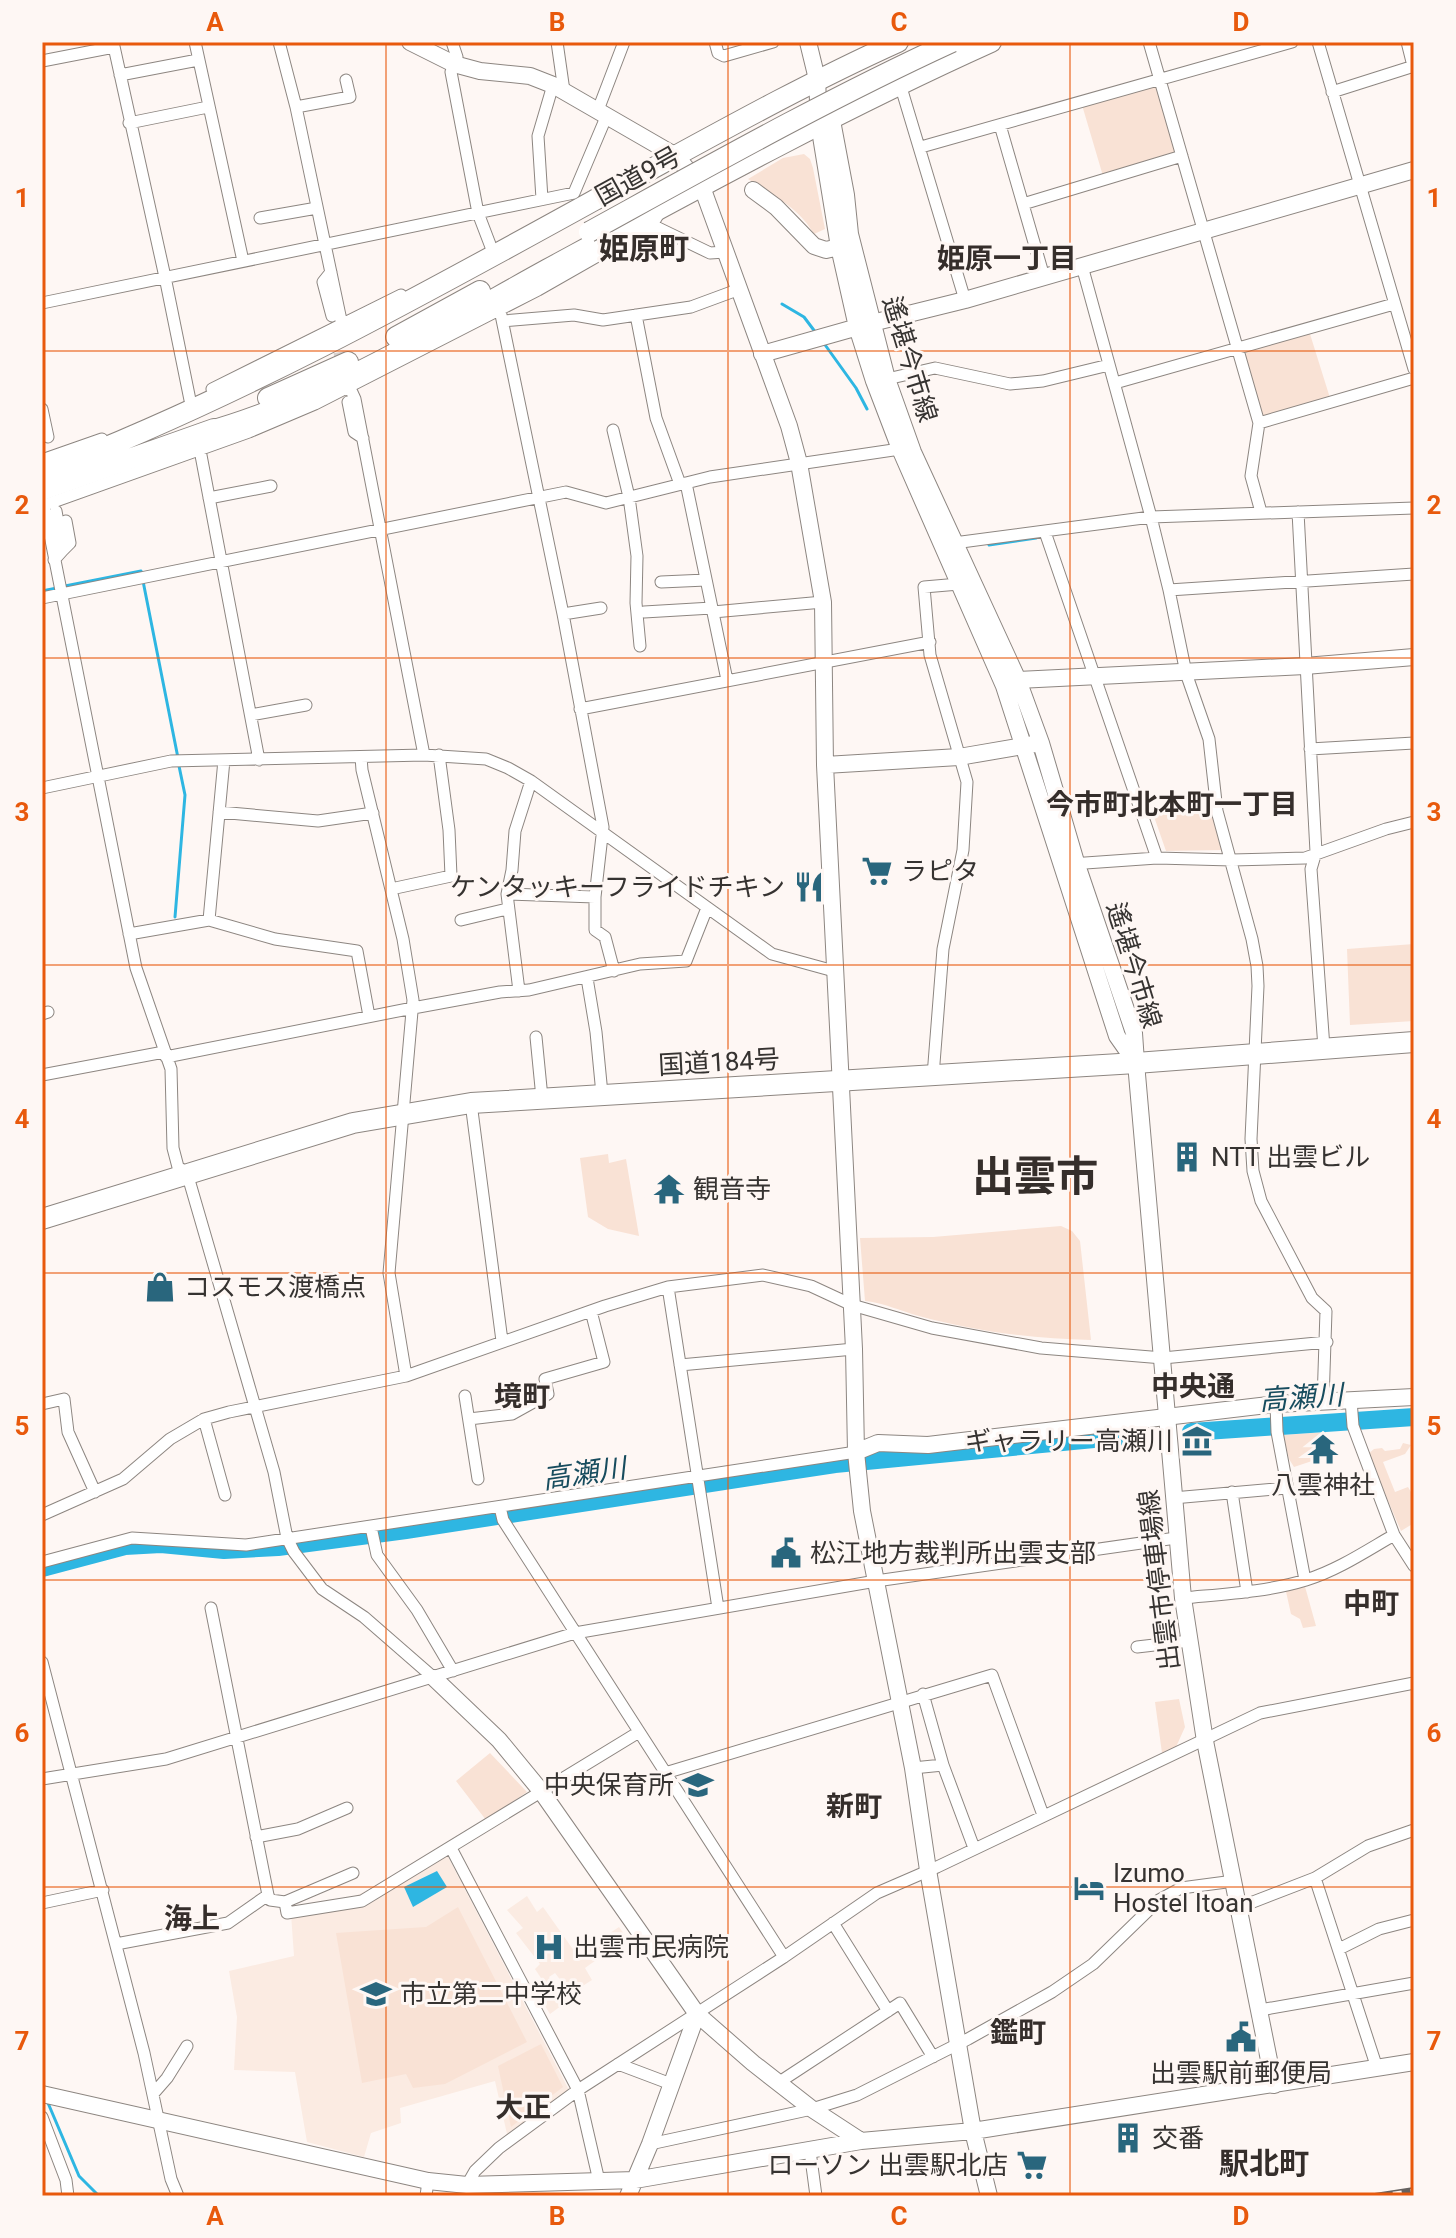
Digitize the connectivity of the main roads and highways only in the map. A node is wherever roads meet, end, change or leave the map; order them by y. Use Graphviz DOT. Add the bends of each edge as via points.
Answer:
graph roads {
  1 [pos="898,42"];
  2 [pos="952,42"];
  3 [pos="991,42"];
  4 [pos="352,360"];
  5 [pos="202,441"];
  6 [pos="42,474"];
  7 [pos="46,503"];
  8 [pos="1414,1042"];
  9 [pos="42,1219"];
  1 -- 6 [label="highway" via="817,79 389,313"];
  2 -- 4 [label="highway, 国道9号, bridge" via="793,120"];
  3 -- 5 [label="highway" via="826,121 657,217 550,269 431,340 282,413 244,422"];
  4 -- 5 [label="highway, 国道9号"];
  4 -- 6 [label="highway, 国道9号" via="170,436"];
  5 -- 7 [label="highway, 国道9号"];
  8 -- 9 [label="highway, 国道184号" via="471,1103 353,1123"];
}
